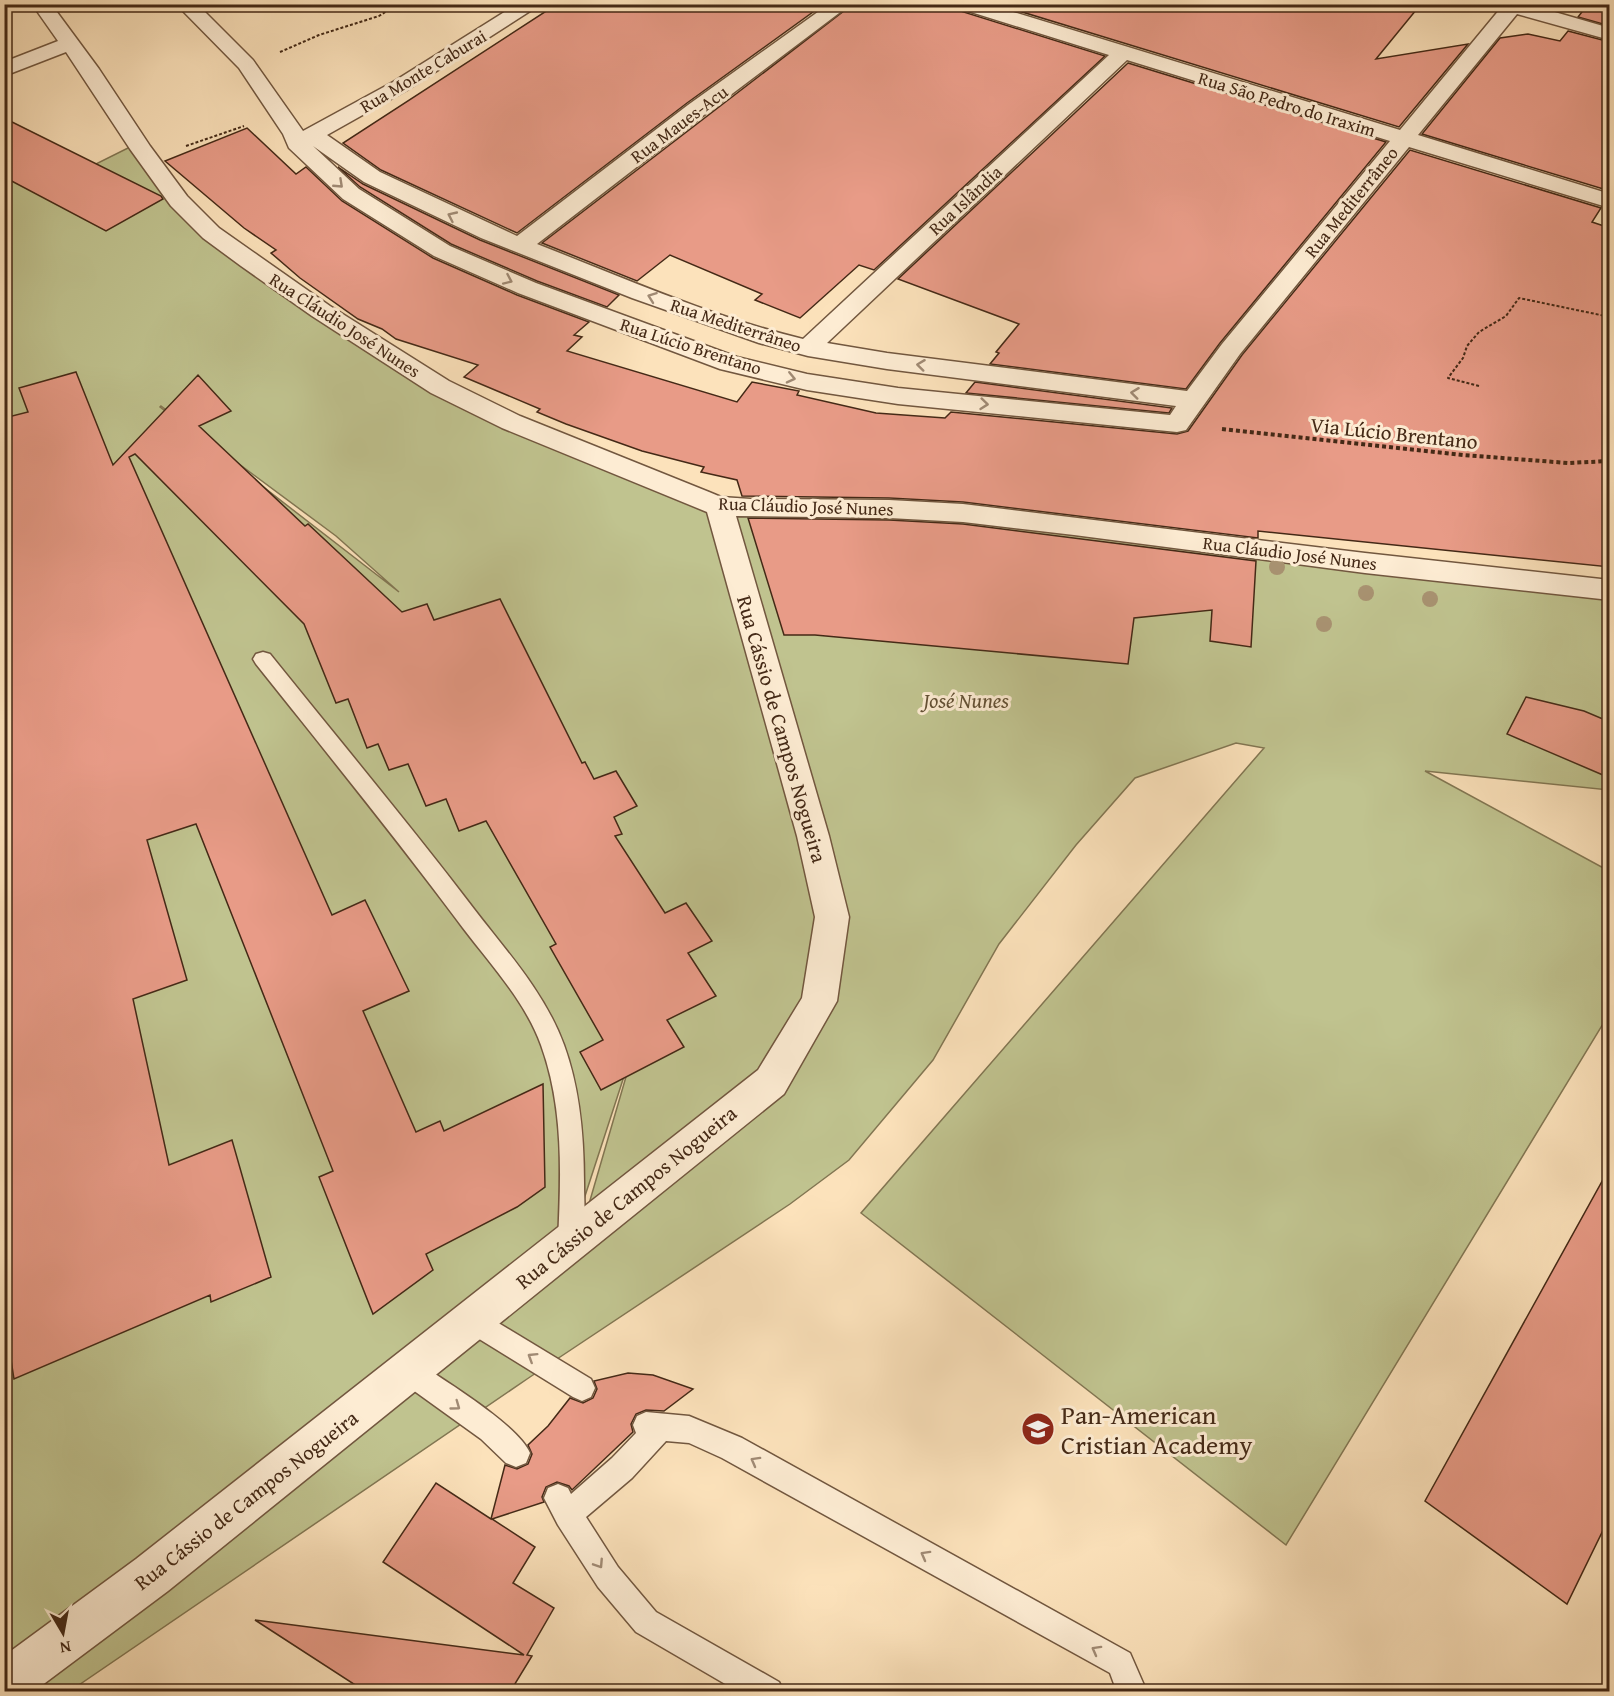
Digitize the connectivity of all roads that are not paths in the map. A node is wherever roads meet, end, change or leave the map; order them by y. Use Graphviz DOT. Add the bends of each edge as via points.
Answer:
graph roads {
  1 [pos="41,4"];
  2 [pos="185,4"];
  3 [pos="532,4"];
  4 [pos="842,4"];
  5 [pos="965,4"];
  6 [pos="1507,6"];
  7 [pos="1610,34"];
  8 [pos="69,44"];
  9 [pos="1122,54"];
  10 [pos="4,70"];
  11 [pos="301,138"];
  12 [pos="1402,139"];
  13 [pos="1610,201"];
  14 [pos="519,246"];
  15 [pos="808,348"];
  16 [pos="1194,400"];
  17 [pos="1177,424"];
  18 [pos="719,506"];
  19 [pos="1610,590"];
  20 [pos="263,659"];
  21 [pos="570,1242"];
  22 [pos="472,1320"];
  23 [pos="408,1371"];
  24 [pos="582,1388"];
  25 [pos="516,1453"];
  26 [pos="4,1685"];
  27 [pos="769,1692"];
  28 [pos="1132,1692"];
  1 -- 8 [label="street, Rua Cláudio José Nunes"];
  2 -- 11 [label="street, Rua Lúcio Brentano" via="246,64 279,115"];
  3 -- 11 [label="street, Rua Monte Caburai" via="400,86"];
  4 -- 14 [label="street, Rua Maues-Acu"];
  5 -- 9 [label="street, Rua São Pedro do Iraxim"];
  6 -- 7 [label="street"];
  6 -- 12 [label="street, Rua Mediterrâneo"];
  8 -- 10 [label="street"];
  8 -- 18 [label="street, Rua Cláudio José Nunes" via="148,159 211,233 321,311 441,387 511,422"];
  9 -- 12 [label="street, Rua São Pedro do Iraxim"];
  9 -- 15 [label="street, Rua Islândia"];
  14 -- 11 [label="street, Rua Mediterrâneo, one-way" via="372,177"];
  11 -- 17 [label="street, Rua Lúcio Brentano, one-way" via="351,194 442,251 527,288 729,363 807,382 898,396"];
  12 -- 13 [label="street, Rua São Pedro do Iraxim"];
  12 -- 16 [label="street, Rua Mediterrâneo"];
  15 -- 14 [label="street, Rua Mediterrâneo, one-way" via="707,318"];
  16 -- 15 [label="street, Rua Mediterrâneo, one-way"];
  16 -- 17 [label="street, Rua Mediterrâneo"];
  18 -- 19 [label="street, Rua Cláudio José Nunes" via="952,512"];
  18 -- 21 [label="street, Rua Cássio de Campos Nogueira" via="813,836 832,918 819,1001 771,1082"];
  20 -- 21 [label="lane" via="447,890 528,999 551,1042 564,1082 574,1158"];
  21 -- 22 [label="street, Rua Cássio de Campos Nogueira"];
  22 -- 23 [label="street, Rua Cássio de Campos Nogueira"];
  24 -- 22 [label="lane, one-way"];
  23 -- 25 [label="lane, one-way"];
  23 -- 26 [label="street, Rua Cássio de Campos Nogueira" via="152,1575"];
  28 -- 27 [label="lane, one-way" via="1120,1663 793,1482 703,1433 652,1427 622,1468 563,1506 608,1578 646,1622"];
}
